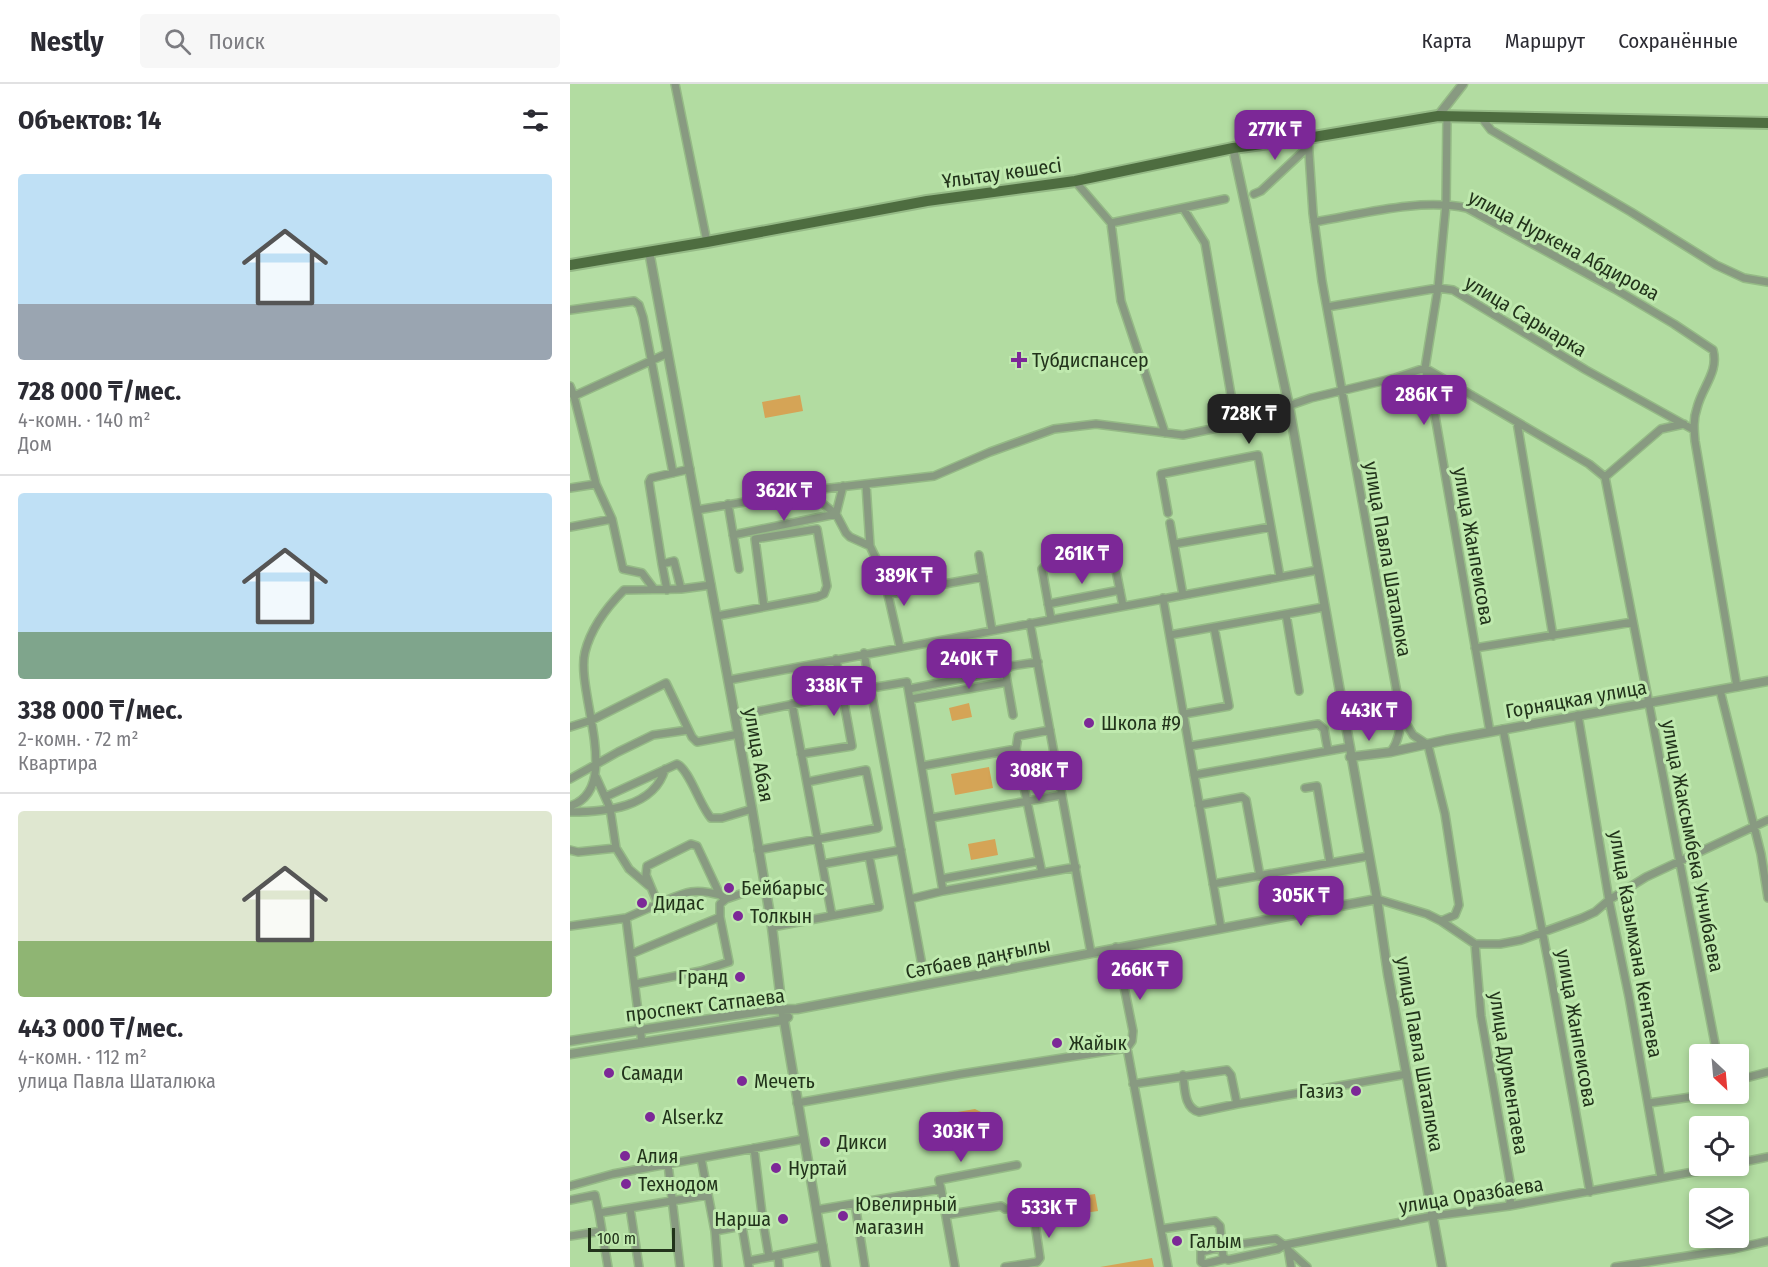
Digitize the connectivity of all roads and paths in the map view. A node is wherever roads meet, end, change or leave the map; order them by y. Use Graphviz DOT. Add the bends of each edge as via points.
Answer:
graph roads {
  1 [pos="675,84"];
  2 [pos="1463,84"];
  3 [pos="1443,116"];
  4 [pos="1481,117"];
  5 [pos="1768,123"];
  6 [pos="1308,142"];
  7 [pos="1233,148"];
  8 [pos="1075,181"];
  9 [pos="1254,194"];
  10 [pos="1225,199"];
  11 [pos="1446,204"];
  12 [pos="1183,208"];
  13 [pos="1314,222"];
  14 [pos="1111,223"];
  15 [pos="707,242"];
  16 [pos="649,251"];
  17 [pos="570,265"];
  18 [pos="1768,282"];
  19 [pos="1438,288"];
  20 [pos="1327,307"];
  21 [pos="570,310"];
  22 [pos="668,353"];
  23 [pos="651,359"];
  24 [pos="1425,368"];
  25 [pos="570,386"];
  26 [pos="1341,390"];
  27 [pos="572,395"];
  28 [pos="1289,406"];
  29 [pos="1517,422"];
  30 [pos="1236,424"];
  31 [pos="1684,424"];
  32 [pos="1694,430"];
  33 [pos="1165,433"];
  34 [pos="690,469"];
  35 [pos="673,473"];
  36 [pos="1605,477"];
  37 [pos="596,484"];
  38 [pos="866,484"];
  39 [pos="843,486"];
  40 [pos="570,488"];
  41 [pos="806,491"];
  42 [pos="728,504"];
  43 [pos="697,510"];
  44 [pos="1168,513"];
  45 [pos="837,514"];
  46 [pos="612,519"];
  47 [pos="1170,523"];
  48 [pos="570,527"];
  49 [pos="1271,527"];
  50 [pos="733,535"];
  51 [pos="1174,544"];
  52 [pos="870,546"];
  53 [pos="979,555"];
  54 [pos="662,564"];
  55 [pos="738,568"];
  56 [pos="1318,570"];
  57 [pos="983,577"];
  58 [pos="1280,577"];
  59 [pos="711,585"];
  60 [pos="654,589"];
  61 [pos="681,589"];
  62 [pos="667,590"];
  63 [pos="1120,590"];
  64 [pos="889,594"];
  65 [pos="1183,595"];
  66 [pos="1163,598"];
  67 [pos="1048,604"];
  68 [pos="1123,606"];
  69 [pos="764,607"];
  70 [pos="1324,607"];
  71 [pos="1286,614"];
  72 [pos="717,616"];
  73 [pos="1051,619"];
  74 [pos="1030,622"];
  75 [pos="1633,622"];
  76 [pos="1214,627"];
  77 [pos="992,630"];
  78 [pos="1170,635"];
  79 [pos="1553,636"];
  80 [pos="900,647"];
  81 [pos="1475,648"];
  82 [pos="864,653"];
  83 [pos="836,659"];
  84 [pos="1038,662"];
  85 [pos="1005,670"];
  86 [pos="729,680"];
  87 [pos="1007,681"];
  88 [pos="1768,681"];
  89 [pos="1737,687"];
  90 [pos="871,688"];
  91 [pos="909,689"];
  92 [pos="1720,690"];
  93 [pos="1299,691"];
  94 [pos="843,694"];
  95 [pos="911,699"];
  96 [pos="1648,703"];
  97 [pos="792,704"];
  98 [pos="1184,714"];
  99 [pos="1013,715"];
  100 [pos="1401,715"];
  101 [pos="735,716"];
  102 [pos="1578,716"];
  103 [pos="592,720"];
  104 [pos="570,727"];
  105 [pos="1503,729"];
  106 [pos="688,730"];
  107 [pos="1050,730"];
  108 [pos="1490,732"];
  109 [pos="739,734"];
  110 [pos="1413,735"];
  111 [pos="1398,737"];
  112 [pos="1428,745"];
  113 [pos="1190,746"];
  114 [pos="1350,747"];
  115 [pos="1016,749"];
  116 [pos="1407,749"];
  117 [pos="1328,751"];
  118 [pos="1391,752"];
  119 [pos="801,754"];
  120 [pos="1350,758"];
  121 [pos="595,766"];
  122 [pos="922,766"];
  123 [pos="664,769"];
  124 [pos="1194,775"];
  125 [pos="596,777"];
  126 [pos="570,779"];
  127 [pos="807,783"];
  128 [pos="1305,788"];
  129 [pos="1062,795"];
  130 [pos="605,797"];
  131 [pos="1025,800"];
  132 [pos="1199,805"];
  133 [pos="570,806"];
  134 [pos="610,808"];
  135 [pos="752,809"];
  136 [pos="570,812"];
  137 [pos="931,818"];
  138 [pos="1768,820"];
  139 [pos="1754,826"];
  140 [pos="818,839"];
  141 [pos="616,848"];
  142 [pos="570,850"];
  143 [pos="758,850"];
  144 [pos="901,850"];
  145 [pos="869,856"];
  146 [pos="1369,856"];
  147 [pos="1039,861"];
  148 [pos="1679,861"];
  149 [pos="1330,863"];
  150 [pos="823,864"];
  151 [pos="1076,867"];
  152 [pos="1042,873"];
  153 [pos="1260,876"];
  154 [pos="941,879"];
  155 [pos="1213,884"];
  156 [pos="650,886"];
  157 [pos="765,890"];
  158 [pos="943,891"];
  159 [pos="723,897"];
  160 [pos="1768,898"];
  161 [pos="910,899"];
  162 [pos="1377,900"];
  163 [pos="1610,900"];
  164 [pos="658,904"];
  165 [pos="832,916"];
  166 [pos="720,917"];
  167 [pos="626,918"];
  168 [pos="1441,921"];
  169 [pos="570,927"];
  170 [pos="772,927"];
  171 [pos="1221,928"];
  172 [pos="1542,932"];
  173 [pos="1475,944"];
  174 [pos="1116,947"];
  175 [pos="1091,953"];
  176 [pos="631,954"];
  177 [pos="922,965"];
  178 [pos="635,984"];
  179 [pos="782,1009"];
  180 [pos="796,1009"];
  181 [pos="784,1020"];
  182 [pos="640,1030"];
  183 [pos="570,1041"];
  184 [pos="642,1042"];
  185 [pos="1715,1044"];
  186 [pos="1127,1048"];
  187 [pos="573,1053"];
  188 [pos="1768,1072"];
  189 [pos="1407,1074"];
  190 [pos="1182,1076"];
  191 [pos="1749,1077"];
  192 [pos="1133,1084"];
  193 [pos="1689,1097"];
  194 [pos="798,1103"];
  195 [pos="1649,1103"];
  196 [pos="1237,1104"];
  197 [pos="804,1139"];
  198 [pos="754,1148"];
  199 [pos="1768,1157"];
  200 [pos="701,1158"];
  201 [pos="1749,1161"];
  202 [pos="668,1164"];
  203 [pos="1017,1165"];
  204 [pos="1689,1173"];
  205 [pos="1661,1178"];
  206 [pos="570,1186"];
  207 [pos="941,1189"];
  208 [pos="1590,1192"];
  209 [pos="708,1195"];
  210 [pos="570,1200"];
  211 [pos="672,1201"];
  212 [pos="855,1203"];
  213 [pos="1509,1206"];
  214 [pos="630,1208"];
  215 [pos="816,1210"];
  216 [pos="599,1213"];
  217 [pos="946,1215"];
  218 [pos="1433,1216"];
  219 [pos="763,1222"];
  220 [pos="742,1226"];
  221 [pos="1161,1229"];
  222 [pos="715,1230"];
  223 [pos="602,1231"];
  224 [pos="570,1236"];
  225 [pos="1768,1241"];
  226 [pos="823,1246"];
  227 [pos="1287,1246"];
  228 [pos="1222,1247"];
  229 [pos="778,1255"];
  230 [pos="769,1257"];
  231 [pos="1224,1258"];
  232 [pos="748,1264"];
  233 [pos="608,1267"];
  234 [pos="639,1267"];
  235 [pos="680,1267"];
  236 [pos="718,1267"];
  237 [pos="779,1267"];
  238 [pos="826,1267"];
  239 [pos="865,1267"];
  240 [pos="955,1267"];
  241 [pos="1005,1267"];
  242 [pos="1168,1267"];
  243 [pos="1291,1267"];
  244 [pos="1307,1267"];
  245 [pos="1442,1267"];
  246 [pos="1615,1267"];
  1 -- 15 [label="street"];
  2 -- 3 [label="street"];
  3 -- 4 [label="main road, Ұлытау көшесі"];
  3 -- 6 [label="main road, Ұлытау көшесі"];
  3 -- 11 [label="street, улица Жанпеисова"];
  4 -- 5 [label="main road, Ұлытау көшесі"];
  4 -- 18 [label="street" via="1491,130 1716,265 1744,278"];
  6 -- 7 [label="main road, Ұлытау көшесі"];
  6 -- 9 [label="street"];
  6 -- 13 [label="street, улица Павла Шаталюка"];
  7 -- 8 [label="main road, Ұлытау көшесі"];
  7 -- 28 [label="street, улица Павла Шаталюка"];
  8 -- 14 [label="street"];
  8 -- 15 [label="main road, Ұлытау көшесі" via="927,201"];
  10 -- 12 [label="street"];
  11 -- 13 [label="street, улица Нуркена Абдирова"];
  11 -- 19 [label="street, улица Жанпеисова"];
  11 -- 32 [label="street, улица Нуркена Абдирова" via="1467,208 1575,267 1713,350 1716,361 1697,406"];
  12 -- 14 [label="street"];
  12 -- 30 [label="street" via="1205,243"];
  13 -- 20 [label="street, улица Павла Шаталюка"];
  14 -- 33 [label="street" via="1121,301"];
  15 -- 16 [label="main road, Ұлытау көшесі"];
  16 -- 17 [label="main road, Ұлытау көшесі"];
  16 -- 22 [label="street, улица Абая"];
  19 -- 20 [label="street, улица Сарыарка"];
  19 -- 24 [label="street, улица Жанпеисова"];
  19 -- 31 [label="street, улица Сарыарка" via="1453,290"];
  20 -- 26 [label="street, улица Павла Шаталюка"];
  21 -- 23 [label="street" via="636,302"];
  22 -- 23 [label="street"];
  22 -- 34 [label="street, улица Абая"];
  23 -- 27 [label="street"];
  23 -- 35 [label="street"];
  24 -- 26 [label="street"];
  24 -- 29 [label="street"];
  24 -- 81 [label="street, улица Жанпеисова"];
  25 -- 27 [label="street"];
  26 -- 28 [label="street"];
  26 -- 100 [label="street, улица Павла Шаталюка"];
  27 -- 37 [label="street"];
  28 -- 30 [label="street"];
  28 -- 56 [label="street, улица Павла Шаталюка"];
  29 -- 36 [label="street"];
  29 -- 79 [label="street"];
  30 -- 33 [label="street" via="1183,435"];
  31 -- 32 [label="street, улица Сарыарка"];
  31 -- 36 [label="street" via="1661,429"];
  32 -- 89 [label="street"];
  33 -- 38 [label="street" via="1096,424 1054,429 934,476"];
  34 -- 35 [label="street"];
  34 -- 43 [label="street, улица Абая"];
  35 -- 54 [label="street" via="650,479"];
  36 -- 75 [label="street, улица Жаксымбека Унчибаева"];
  37 -- 40 [label="street"];
  37 -- 46 [label="street"];
  38 -- 39 [label="street"];
  38 -- 52 [label="street"];
  39 -- 41 [label="street"];
  39 -- 45 [label="street"];
  41 -- 42 [label="street"];
  41 -- 45 [label="street"];
  42 -- 43 [label="street"];
  42 -- 50 [label="street"];
  43 -- 59 [label="street, улица Абая"];
  44 -- 49 [label="street" via="1161,474 1258,455"];
  45 -- 50 [label="street"];
  45 -- 52 [label="street" via="846,533"];
  46 -- 48 [label="street"];
  46 -- 60 [label="street" via="623,569 642,573"];
  47 -- 51 [label="street"];
  49 -- 51 [label="street"];
  49 -- 58 [label="street"];
  50 -- 55 [label="street"];
  51 -- 65 [label="street"];
  52 -- 64 [label="street"];
  53 -- 57 [label="street"];
  54 -- 61 [label="street" via="674,561"];
  54 -- 62 [label="street"];
  56 -- 58 [label="street"];
  56 -- 70 [label="street, улица Павла Шаталюка"];
  57 -- 64 [label="street"];
  57 -- 77 [label="street"];
  58 -- 65 [label="street"];
  59 -- 61 [label="street"];
  59 -- 72 [label="street, улица Абая"];
  60 -- 62 [label="street"];
  60 -- 103 [label="street" via="624,590 592,633 583,668"];
  61 -- 62 [label="street"];
  63 -- 67 [label="street"];
  63 -- 67 [label="street" via="1113,555 1045,566 1042,569"];
  63 -- 68 [label="street"];
  64 -- 80 [label="street"];
  65 -- 66 [label="street"];
  66 -- 68 [label="street"];
  66 -- 78 [label="street"];
  67 -- 73 [label="street"];
  68 -- 73 [label="street"];
  69 -- 69 [label="street" via="826,592 817,529 755,539"];
  69 -- 72 [label="street"];
  70 -- 71 [label="street"];
  70 -- 114 [label="street, улица Павла Шаталюка"];
  71 -- 76 [label="street"];
  71 -- 93 [label="street"];
  72 -- 86 [label="street, улица Абая"];
  73 -- 74 [label="street"];
  74 -- 77 [label="street"];
  74 -- 84 [label="street"];
  75 -- 79 [label="street"];
  75 -- 96 [label="street, улица Жаксымбека Унчибаева"];
  76 -- 78 [label="street"];
  76 -- 98 [label="street" via="1229,706"];
  77 -- 80 [label="street"];
  78 -- 98 [label="street"];
  79 -- 81 [label="street"];
  80 -- 82 [label="street"];
  81 -- 108 [label="street, улица Жанпеисова"];
  82 -- 83 [label="street"];
  82 -- 90 [label="street"];
  83 -- 86 [label="street"];
  83 -- 94 [label="street"];
  84 -- 85 [label="street"];
  84 -- 107 [label="street"];
  85 -- 87 [label="street"];
  85 -- 91 [label="street"];
  86 -- 101 [label="street, улица Абая"];
  87 -- 95 [label="street"];
  87 -- 99 [label="street"];
  88 -- 89 [label="street, Горняцкая улица"];
  89 -- 92 [label="street, Горняцкая улица"];
  90 -- 91 [label="street" via="907,682"];
  90 -- 144 [label="street"];
  91 -- 95 [label="street"];
  92 -- 96 [label="street, Горняцкая улица"];
  92 -- 139 [label="street"];
  94 -- 97 [label="street"];
  94 -- 119 [label="street" via="852,746"];
  95 -- 122 [label="street"];
  96 -- 102 [label="street, Горняцкая улица"];
  96 -- 148 [label="street, улица Жаксымбека Унчибаева"];
  97 -- 101 [label="street"];
  97 -- 119 [label="street"];
  98 -- 113 [label="street"];
  100 -- 110 [label="street"];
  100 -- 111 [label="street, улица Павла Шаталюка"];
  101 -- 109 [label="street, улица Абая"];
  102 -- 105 [label="street, Горняцкая улица"];
  102 -- 163 [label="street, улица Казымхана Кентаева"];
  103 -- 104 [label="street"];
  103 -- 106 [label="street" via="666,683"];
  103 -- 121 [label="street"];
  105 -- 108 [label="street, Горняцкая улица"];
  105 -- 172 [label="street, улица Жанпеисова"];
  106 -- 109 [label="street" via="697,742"];
  106 -- 121 [label="street" via="653,735"];
  107 -- 115 [label="street" via="1018,736"];
  107 -- 129 [label="street"];
  108 -- 112 [label="street, Горняцкая улица"];
  109 -- 135 [label="street, улица Абая"];
  110 -- 111 [label="street" via="1403,733"];
  110 -- 112 [label="street"];
  110 -- 116 [label="street"];
  111 -- 116 [label="street" via="1399,744"];
  111 -- 118 [label="street, улица Павла Шаталюка"];
  112 -- 116 [label="street, Горняцкая улица"];
  112 -- 168 [label="street" via="1445,814 1459,905 1455,915"];
  113 -- 117 [label="street" via="1318,724 1324,729"];
  113 -- 124 [label="street"];
  114 -- 117 [label="street"];
  114 -- 120 [label="street, улица Павла Шаталюка"];
  115 -- 122 [label="street"];
  115 -- 131 [label="street"];
  116 -- 118 [label="street, Горняцкая улица"];
  117 -- 124 [label="street"];
  118 -- 120 [label="street"];
  119 -- 127 [label="street"];
  120 -- 146 [label="street, улица Павла Шаталюка"];
  121 -- 125 [label="street"];
  121 -- 126 [label="street"];
  122 -- 137 [label="street"];
  123 -- 130 [label="street"];
  123 -- 134 [label="street" via="651,792 633,803"];
  123 -- 135 [label="street" via="682,766 711,818"];
  124 -- 132 [label="street"];
  125 -- 130 [label="street"];
  125 -- 133 [label="street" via="584,799"];
  127 -- 140 [label="street"];
  127 -- 140 [label="street" via="866,770 878,828"];
  128 -- 149 [label="street" via="1317,786"];
  129 -- 131 [label="street"];
  129 -- 151 [label="street"];
  130 -- 134 [label="street"];
  131 -- 137 [label="street"];
  131 -- 147 [label="street"];
  132 -- 153 [label="street" via="1242,797 1246,800"];
  132 -- 155 [label="street"];
  134 -- 136 [label="street"];
  134 -- 141 [label="street"];
  135 -- 143 [label="street, улица Абая"];
  137 -- 154 [label="street"];
  138 -- 139 [label="street"];
  139 -- 148 [label="street"];
  139 -- 160 [label="street"];
  140 -- 143 [label="street"];
  140 -- 150 [label="street"];
  141 -- 142 [label="street"];
  141 -- 156 [label="street" via="629,869"];
  143 -- 157 [label="street, улица Абая"];
  144 -- 145 [label="street"];
  144 -- 161 [label="street"];
  145 -- 150 [label="street"];
  145 -- 165 [label="street" via="879,907"];
  146 -- 149 [label="street"];
  146 -- 162 [label="street, улица Павла Шаталюка"];
  147 -- 152 [label="street"];
  147 -- 154 [label="street"];
  148 -- 163 [label="street"];
  148 -- 185 [label="street, улица Жаксымбека Унчибаева"];
  149 -- 153 [label="street"];
  150 -- 165 [label="street"];
  151 -- 152 [label="street"];
  151 -- 175 [label="street"];
  152 -- 158 [label="street"];
  153 -- 155 [label="street"];
  154 -- 158 [label="street"];
  155 -- 171 [label="street"];
  156 -- 159 [label="street" via="647,866 691,844 697,846"];
  156 -- 164 [label="street"];
  157 -- 159 [label="street"];
  157 -- 170 [label="street, улица Абая"];
  158 -- 161 [label="street"];
  159 -- 164 [label="street" via="692,890"];
  159 -- 166 [label="street"];
  161 -- 177 [label="street"];
  162 -- 168 [label="street"];
  162 -- 171 [label="street, Сәтбаев даңғылы"];
  162 -- 189 [label="street, улица Павла Шаталюка"];
  163 -- 172 [label="street" via="1595,912"];
  163 -- 195 [label="street, улица Казымхана Кентаева"];
  164 -- 167 [label="street"];
  165 -- 170 [label="street"];
  166 -- 176 [label="street"];
  166 -- 178 [label="street" via="729,962"];
  167 -- 169 [label="street"];
  167 -- 176 [label="street"];
  168 -- 173 [label="street"];
  170 -- 179 [label="street, улица Абая"];
  171 -- 174 [label="street, Сәтбаев даңғылы"];
  172 -- 173 [label="street" via="1500,944"];
  172 -- 208 [label="street, улица Жанпеисова"];
  173 -- 213 [label="street, улица Дурментаева" via="1480,1016 1512,1193"];
  174 -- 175 [label="street, Сәтбаев даңғылы"];
  174 -- 186 [label="street" via="1133,1031"];
  175 -- 180 [label="street, Сәтбаев даңғылы"];
  176 -- 178 [label="street"];
  178 -- 182 [label="street"];
  179 -- 180 [label="street, проспект Сатпаева"];
  179 -- 181 [label="street, улица Абая"];
  179 -- 182 [label="street, проспект Сатпаева"];
  180 -- 181 [label="street, проспект Сатпаева"];
  181 -- 184 [label="street, проспект Сатпаева"];
  181 -- 194 [label="street, улица Абая"];
  182 -- 183 [label="street, проспект Сатпаева"];
  182 -- 184 [label="street"];
  183 -- 187 [label="street"];
  184 -- 187 [label="street, проспект Сатпаева"];
  186 -- 192 [label="street"];
  186 -- 194 [label="street"];
  188 -- 191 [label="street"];
  189 -- 196 [label="street"];
  189 -- 218 [label="street, улица Павла Шаталюка"];
  190 -- 192 [label="street"];
  190 -- 196 [label="street" via="1227,1070"];
  190 -- 196 [label="street" via="1188,1107 1193,1110"];
  192 -- 221 [label="street"];
  193 -- 195 [label="street"];
  194 -- 197 [label="street, улица Абая"];
  195 -- 205 [label="street, улица Казымхана Кентаева"];
  197 -- 198 [label="street"];
  197 -- 215 [label="street, улица Абая"];
  198 -- 200 [label="street"];
  198 -- 219 [label="street"];
  199 -- 201 [label="street"];
  200 -- 202 [label="street"];
  200 -- 209 [label="street"];
  202 -- 206 [label="street"];
  202 -- 211 [label="street"];
  203 -- 207 [label="street" via="939,1180"];
  204 -- 205 [label="street, улица Оразбаева"];
  205 -- 208 [label="street, улица Оразбаева"];
  207 -- 212 [label="street"];
  207 -- 217 [label="street"];
  208 -- 213 [label="street, улица Оразбаева"];
  209 -- 211 [label="street"];
  209 -- 222 [label="street"];
  210 -- 216 [label="street" via="595,1195"];
  211 -- 214 [label="street"];
  211 -- 235 [label="street"];
  212 -- 215 [label="street"];
  212 -- 239 [label="street"];
  213 -- 218 [label="street, улица Оразбаева"];
  214 -- 216 [label="street"];
  214 -- 234 [label="street"];
  215 -- 226 [label="street, улица Абая"];
  216 -- 223 [label="street"];
  217 -- 240 [label="street"];
  217 -- 241 [label="street" via="1001,1206 1033,1210 1040,1258"];
  218 -- 227 [label="street, улица Оразбаева"];
  218 -- 245 [label="street, улица Павла Шаталюка"];
  219 -- 220 [label="street"];
  219 -- 230 [label="street"];
  220 -- 222 [label="street"];
  220 -- 232 [label="street"];
  221 -- 228 [label="street" via="1215,1221 1220,1226"];
  221 -- 242 [label="street"];
  222 -- 236 [label="street"];
  223 -- 224 [label="street"];
  223 -- 233 [label="street"];
  225 -- 246 [label="street" via="1734,1250"];
  226 -- 229 [label="street"];
  226 -- 238 [label="street, улица Абая"];
  227 -- 228 [label="street" via="1276,1239"];
  227 -- 231 [label="street, улица Оразбаева"];
  227 -- 243 [label="street"];
  227 -- 244 [label="street"];
  228 -- 231 [label="street"];
  228 -- 231 [label="street, улица Оразбаева" via="1201,1252 1201,1262"];
  229 -- 230 [label="street"];
  229 -- 237 [label="street"];
  230 -- 232 [label="street"];
}
